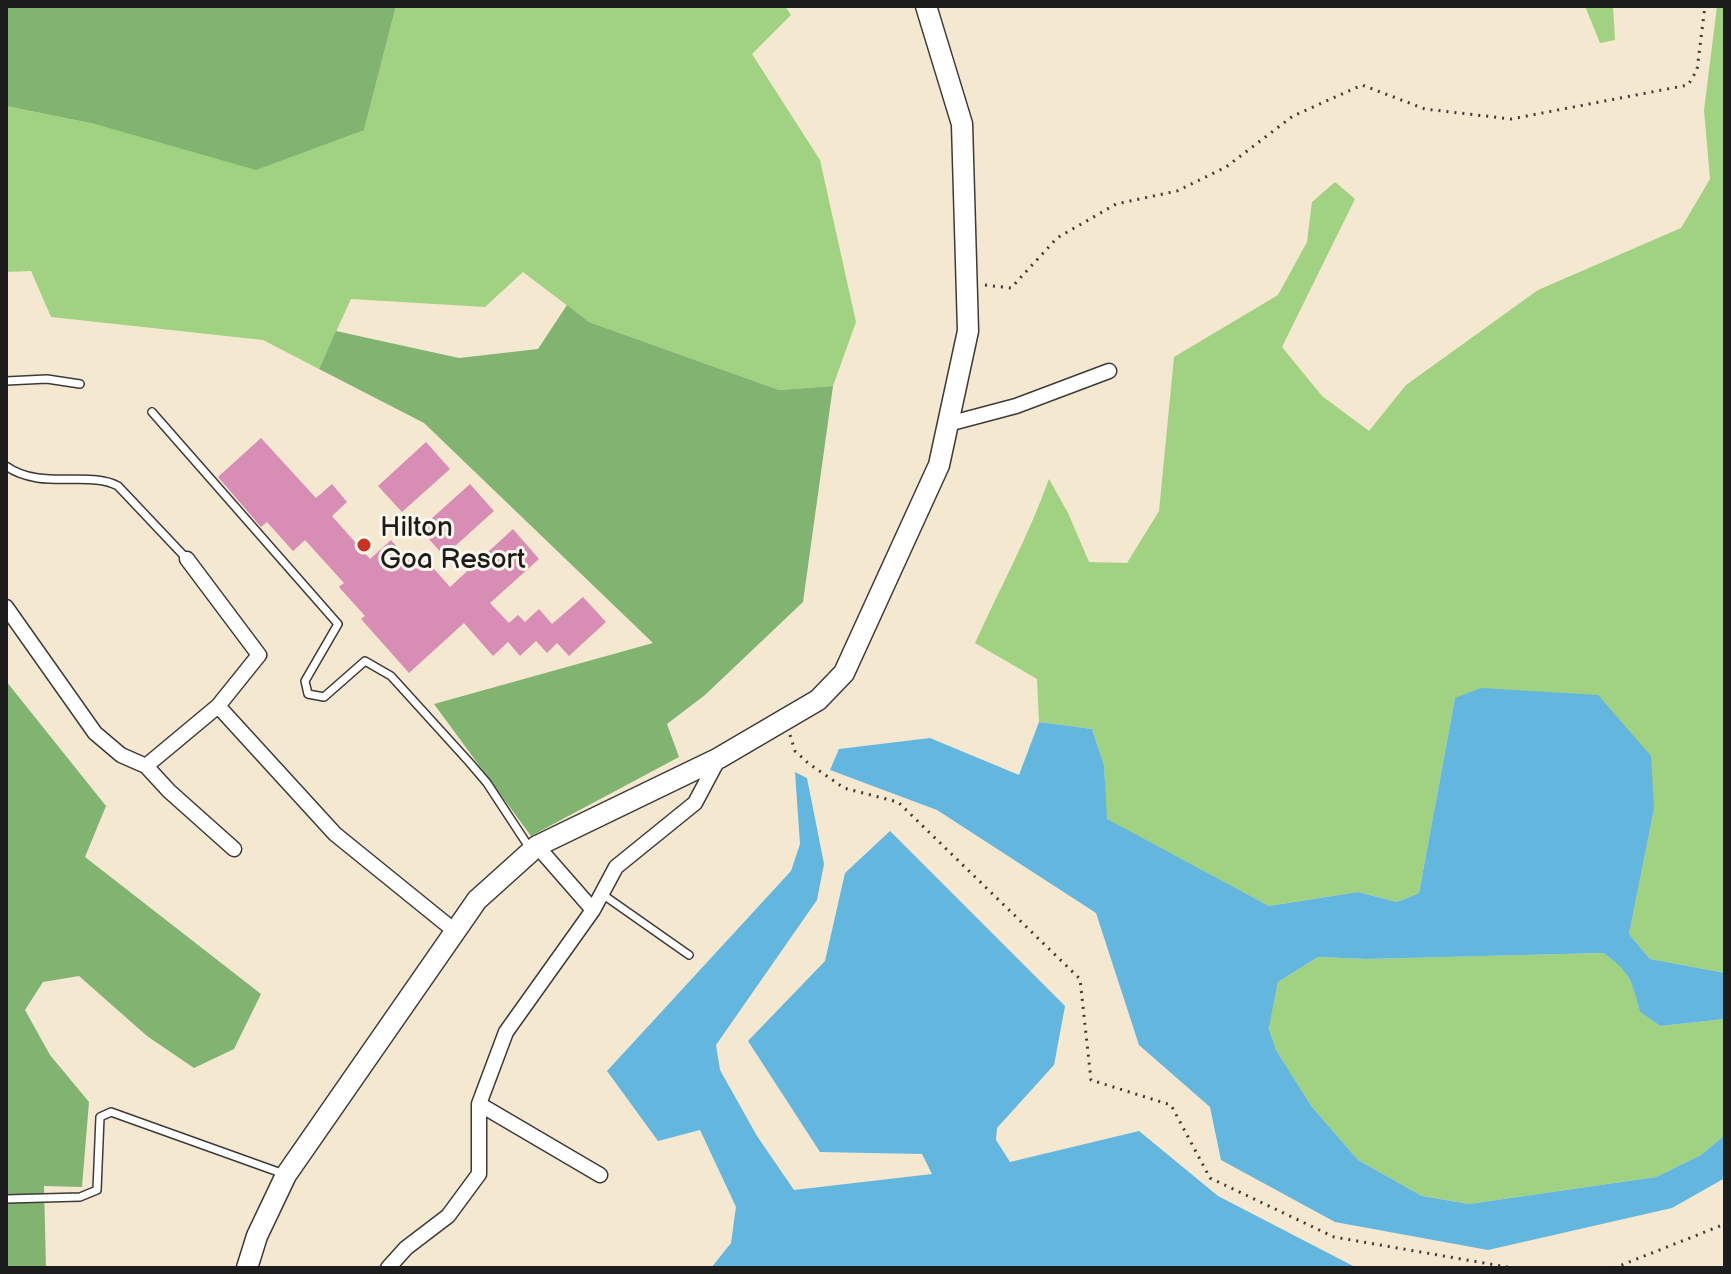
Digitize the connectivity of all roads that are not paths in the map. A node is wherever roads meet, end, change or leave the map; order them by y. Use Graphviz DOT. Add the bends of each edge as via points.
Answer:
graph roads {
  1 [pos="926,6"];
  2 [pos="1109,371"];
  3 [pos="6,381"];
  4 [pos="80,384"];
  5 [pos="152,412"];
  6 [pos="948,424"];
  7 [pos="6,466"];
  8 [pos="187,559"];
  9 [pos="6,607"];
  10 [pos="218,706"];
  11 [pos="719,758"];
  12 [pos="146,766"];
  13 [pos="234,849"];
  14 [pos="535,849"];
  15 [pos="602,894"];
  16 [pos="593,910"];
  17 [pos="456,932"];
  18 [pos="689,955"];
  19 [pos="479,1104"];
  20 [pos="286,1175"];
  21 [pos="600,1175"];
  22 [pos="6,1199"];
  23 [pos="247,1268"];
  24 [pos="388,1268"];
  1 -- 6 [label="main road" via="962,124 968,331"];
  2 -- 6 [label="street" via="1016,406"];
  3 -- 4 [label="lane"];
  5 -- 14 [label="lane" via="338,624 305,681 308,694 324,697 365,661 391,676 487,783"];
  6 -- 11 [label="main road" via="939,465 844,673 818,700"];
  7 -- 8 [label="lane" via="17,474 57,481 109,481"];
  8 -- 10 [label="street" via="259,655"];
  9 -- 12 [label="street" via="95,733 121,755"];
  10 -- 12 [label="street"];
  10 -- 17 [label="street" via="335,834"];
  11 -- 14 [label="main road"];
  11 -- 15 [label="street" via="695,803 616,867"];
  12 -- 13 [label="street"];
  14 -- 16 [label="street"];
  14 -- 17 [label="main road" via="477,900"];
  15 -- 16 [label="street"];
  15 -- 18 [label="lane"];
  16 -- 19 [label="street" via="506,1032"];
  17 -- 20 [label="main road"];
  19 -- 21 [label="street"];
  19 -- 24 [label="street" via="479,1174 448,1216"];
  20 -- 22 [label="lane" via="111,1112 100,1117 97,1190 80,1197"];
  20 -- 23 [label="main road"];
}
